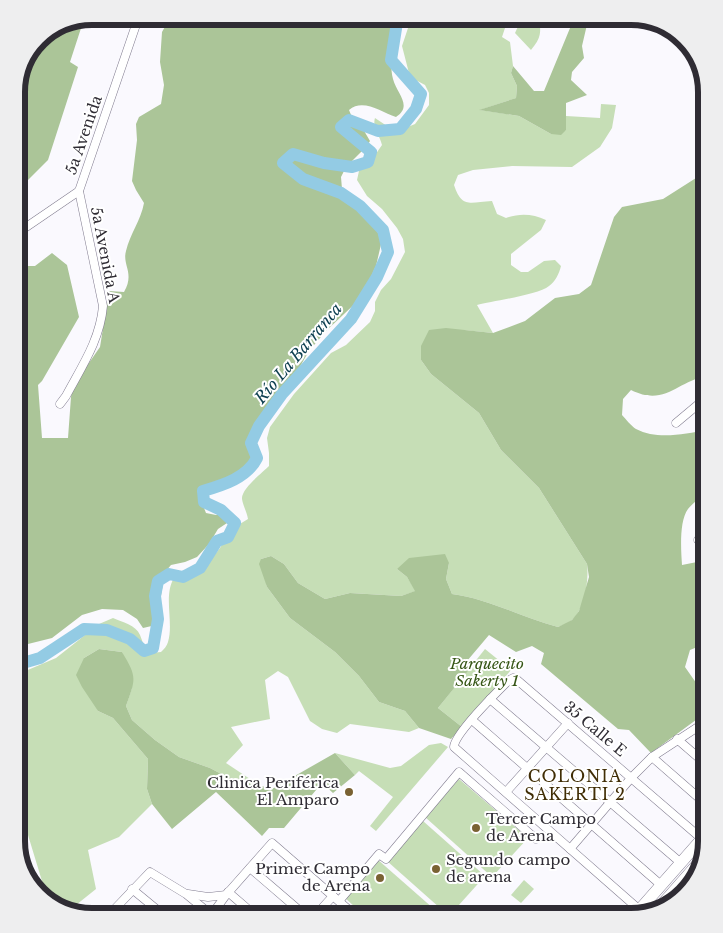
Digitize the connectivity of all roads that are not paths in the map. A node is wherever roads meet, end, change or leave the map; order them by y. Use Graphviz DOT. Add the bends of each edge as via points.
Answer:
graph roads {
  1 [pos="136,25"];
  2 [pos="79,191"];
  3 [pos="25,228"];
  4 [pos="60,404"];
  5 [pos="698,404"];
  6 [pos="676,423"];
  7 [pos="490,699"];
  8 [pos="472,720"];
  9 [pos="568,723"];
  10 [pos="698,727"];
  11 [pos="677,739"];
  12 [pos="546,747"];
  13 [pos="652,757"];
  14 [pos="698,757"];
  15 [pos="471,762"];
  16 [pos="527,769"];
  17 [pos="461,774"];
  18 [pos="632,777"];
  19 [pos="504,790"];
  20 [pos="698,797"];
  21 [pos="492,800"];
  22 [pos="610,802"];
  23 [pos="591,824"];
  24 [pos="698,831"];
  25 [pos="536,839"];
  26 [pos="698,843"];
  27 [pos="570,849"];
  28 [pos="681,863"];
  29 [pos="250,868"];
  30 [pos="661,885"];
  31 [pos="132,889"];
  32 [pos="227,893"];
  33 [pos="186,894"];
  34 [pos="336,898"];
  35 [pos="644,906"];
  36 [pos="114,908"];
  37 [pos="155,908"];
  38 [pos="203,908"];
  39 [pos="217,908"];
  40 [pos="246,908"];
  41 [pos="297,908"];
  42 [pos="324,908"];
  43 [pos="347,908"];
  44 [pos="633,908"];
  1 -- 2 [label="street, 5a Avenida"];
  2 -- 3 [label="street, 5a Avenida"];
  2 -- 4 [label="street, 5a Avenida A" via="103,306 95,340"];
  5 -- 6 [label="street"];
  7 -- 8 [label="street"];
  7 -- 9 [label="street, 35 Calle E" via="511,679 516,679"];
  7 -- 12 [label="street"];
  8 -- 15 [label="street" via="454,747"];
  8 -- 16 [label="street"];
  9 -- 12 [label="street"];
  9 -- 18 [label="street, 35 Calle E"];
  10 -- 11 [label="street"];
  11 -- 13 [label="street"];
  11 -- 14 [label="street"];
  12 -- 16 [label="street"];
  12 -- 22 [label="street"];
  13 -- 18 [label="street"];
  13 -- 20 [label="street"];
  15 -- 17 [label="street"];
  15 -- 19 [label="street"];
  16 -- 19 [label="street"];
  16 -- 23 [label="street"];
  17 -- 21 [label="street"];
  17 -- 34 [label="street" via="459,772 386,859 379,854"];
  18 -- 22 [label="street"];
  18 -- 24 [label="street, 35 Calle E"];
  19 -- 21 [label="street"];
  19 -- 27 [label="street"];
  21 -- 25 [label="street"];
  22 -- 23 [label="street"];
  22 -- 28 [label="street"];
  23 -- 27 [label="street"];
  23 -- 30 [label="street"];
  26 -- 28 [label="street"];
  27 -- 44 [label="street"];
  28 -- 30 [label="street"];
  29 -- 32 [label="street"];
  29 -- 34 [label="street" via="272,843"];
  29 -- 41 [label="street"];
  30 -- 35 [label="street"];
  31 -- 33 [label="street" via="150,872"];
  31 -- 36 [label="street"];
  31 -- 37 [label="street"];
  32 -- 33 [label="street" via="202,897"];
  32 -- 39 [label="street"];
  32 -- 40 [label="street"];
  33 -- 38 [label="street"];
  34 -- 42 [label="street"];
  34 -- 43 [label="street"];
}
